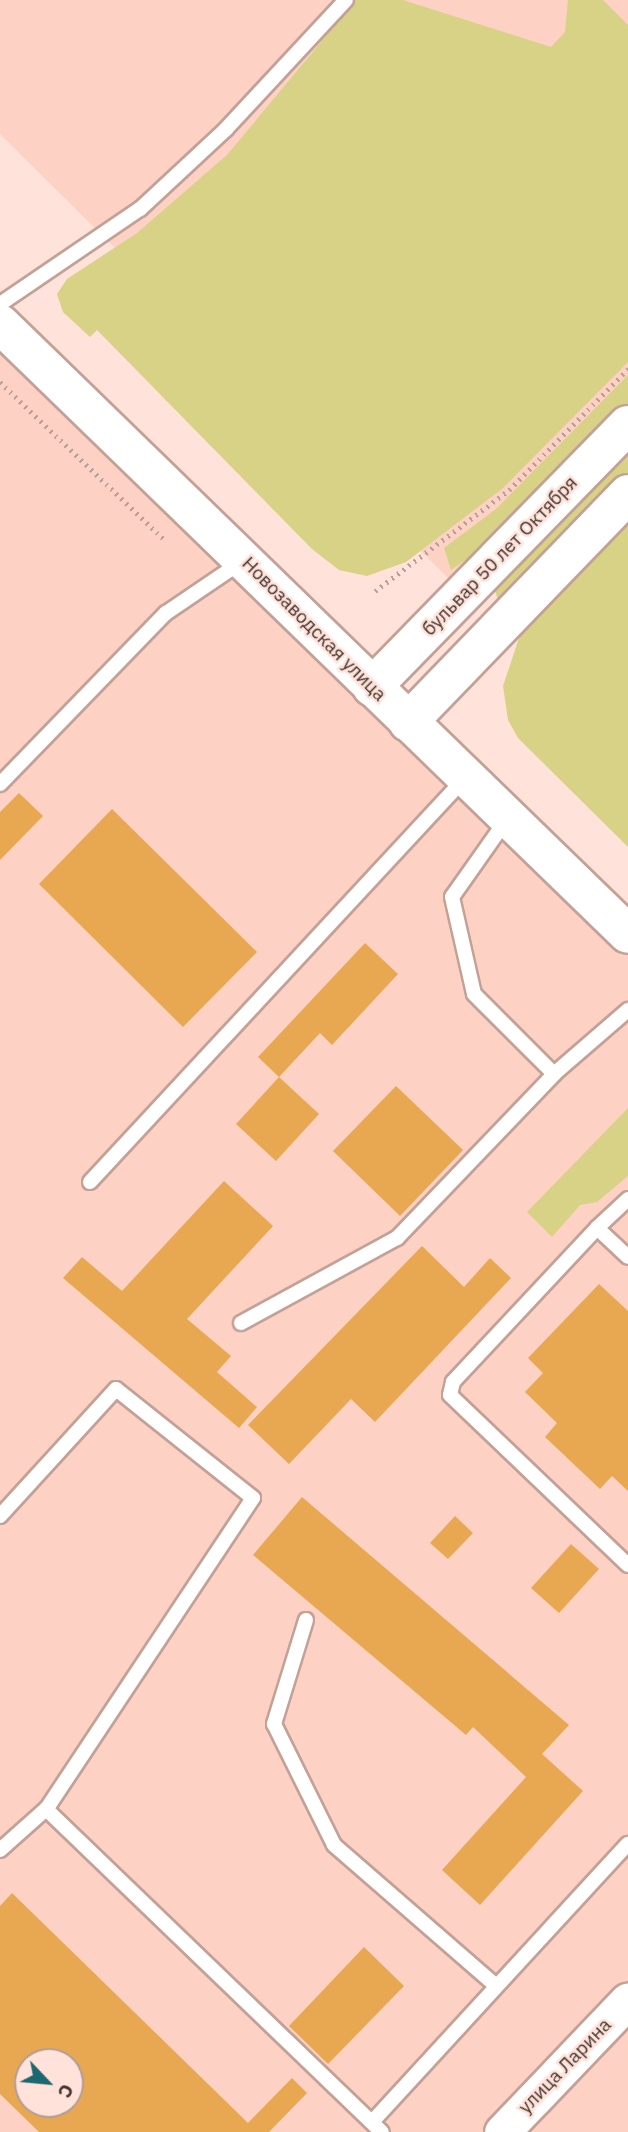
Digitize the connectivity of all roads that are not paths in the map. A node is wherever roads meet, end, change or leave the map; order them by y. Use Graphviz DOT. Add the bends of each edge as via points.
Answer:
graph roads {
  1 [pos="346,0"];
  2 [pos="0,304"];
  3 [pos="0,324"];
  4 [pos="628,425"];
  5 [pos="628,494"];
  6 [pos="245,559"];
  7 [pos="478,579"];
  8 [pos="510,617"];
  9 [pos="372,687"];
  10 [pos="408,722"];
  11 [pos="466,777"];
  12 [pos="0,784"];
  13 [pos="507,818"];
  14 [pos="628,934"];
  15 [pos="628,1010"];
  16 [pos="554,1074"];
  17 [pos="90,1182"];
  18 [pos="628,1199"];
  19 [pos="597,1228"];
  20 [pos="628,1257"];
  21 [pos="241,1323"];
  22 [pos="0,1516"];
  23 [pos="628,1565"];
  24 [pos="306,1620"];
  25 [pos="47,1810"];
  26 [pos="628,1844"];
  27 [pos="0,1850"];
  28 [pos="496,1986"];
  29 [pos="628,2000"];
  30 [pos="377,2127"];
  31 [pos="502,2132"];
  1 -- 2 [label="lane" via="226,129 140,209"];
  3 -- 6 [label="main road, Новозаводская улица"];
  4 -- 7 [label="main road, бульвар 50 лет Октября"];
  5 -- 8 [label="main road"];
  6 -- 9 [label="main road, Новозаводская улица"];
  6 -- 12 [label="lane" via="166,613"];
  7 -- 8 [label="main road" via="472,597 481,618"];
  7 -- 9 [label="main road, бульвар 50 лет Октября"];
  8 -- 10 [label="main road"];
  9 -- 10 [label="main road, Новозаводская улица"];
  10 -- 11 [label="main road, Новозаводская улица"];
  11 -- 13 [label="main road, Новозаводская улица"];
  11 -- 17 [label="lane"];
  13 -- 14 [label="main road, Новозаводская улица"];
  13 -- 16 [label="lane" via="452,897 474,993"];
  15 -- 16 [label="lane"];
  16 -- 21 [label="lane" via="397,1238"];
  18 -- 19 [label="lane"];
  19 -- 20 [label="lane"];
  19 -- 23 [label="lane" via="453,1382 450,1395"];
  22 -- 25 [label="lane" via="116,1388 253,1498"];
  24 -- 28 [label="lane" via="274,1724 334,1845"];
  25 -- 27 [label="lane"];
  25 -- 30 [label="lane"];
  26 -- 28 [label="lane"];
  28 -- 30 [label="lane"];
  29 -- 31 [label="street, улица Ларина"];
}
